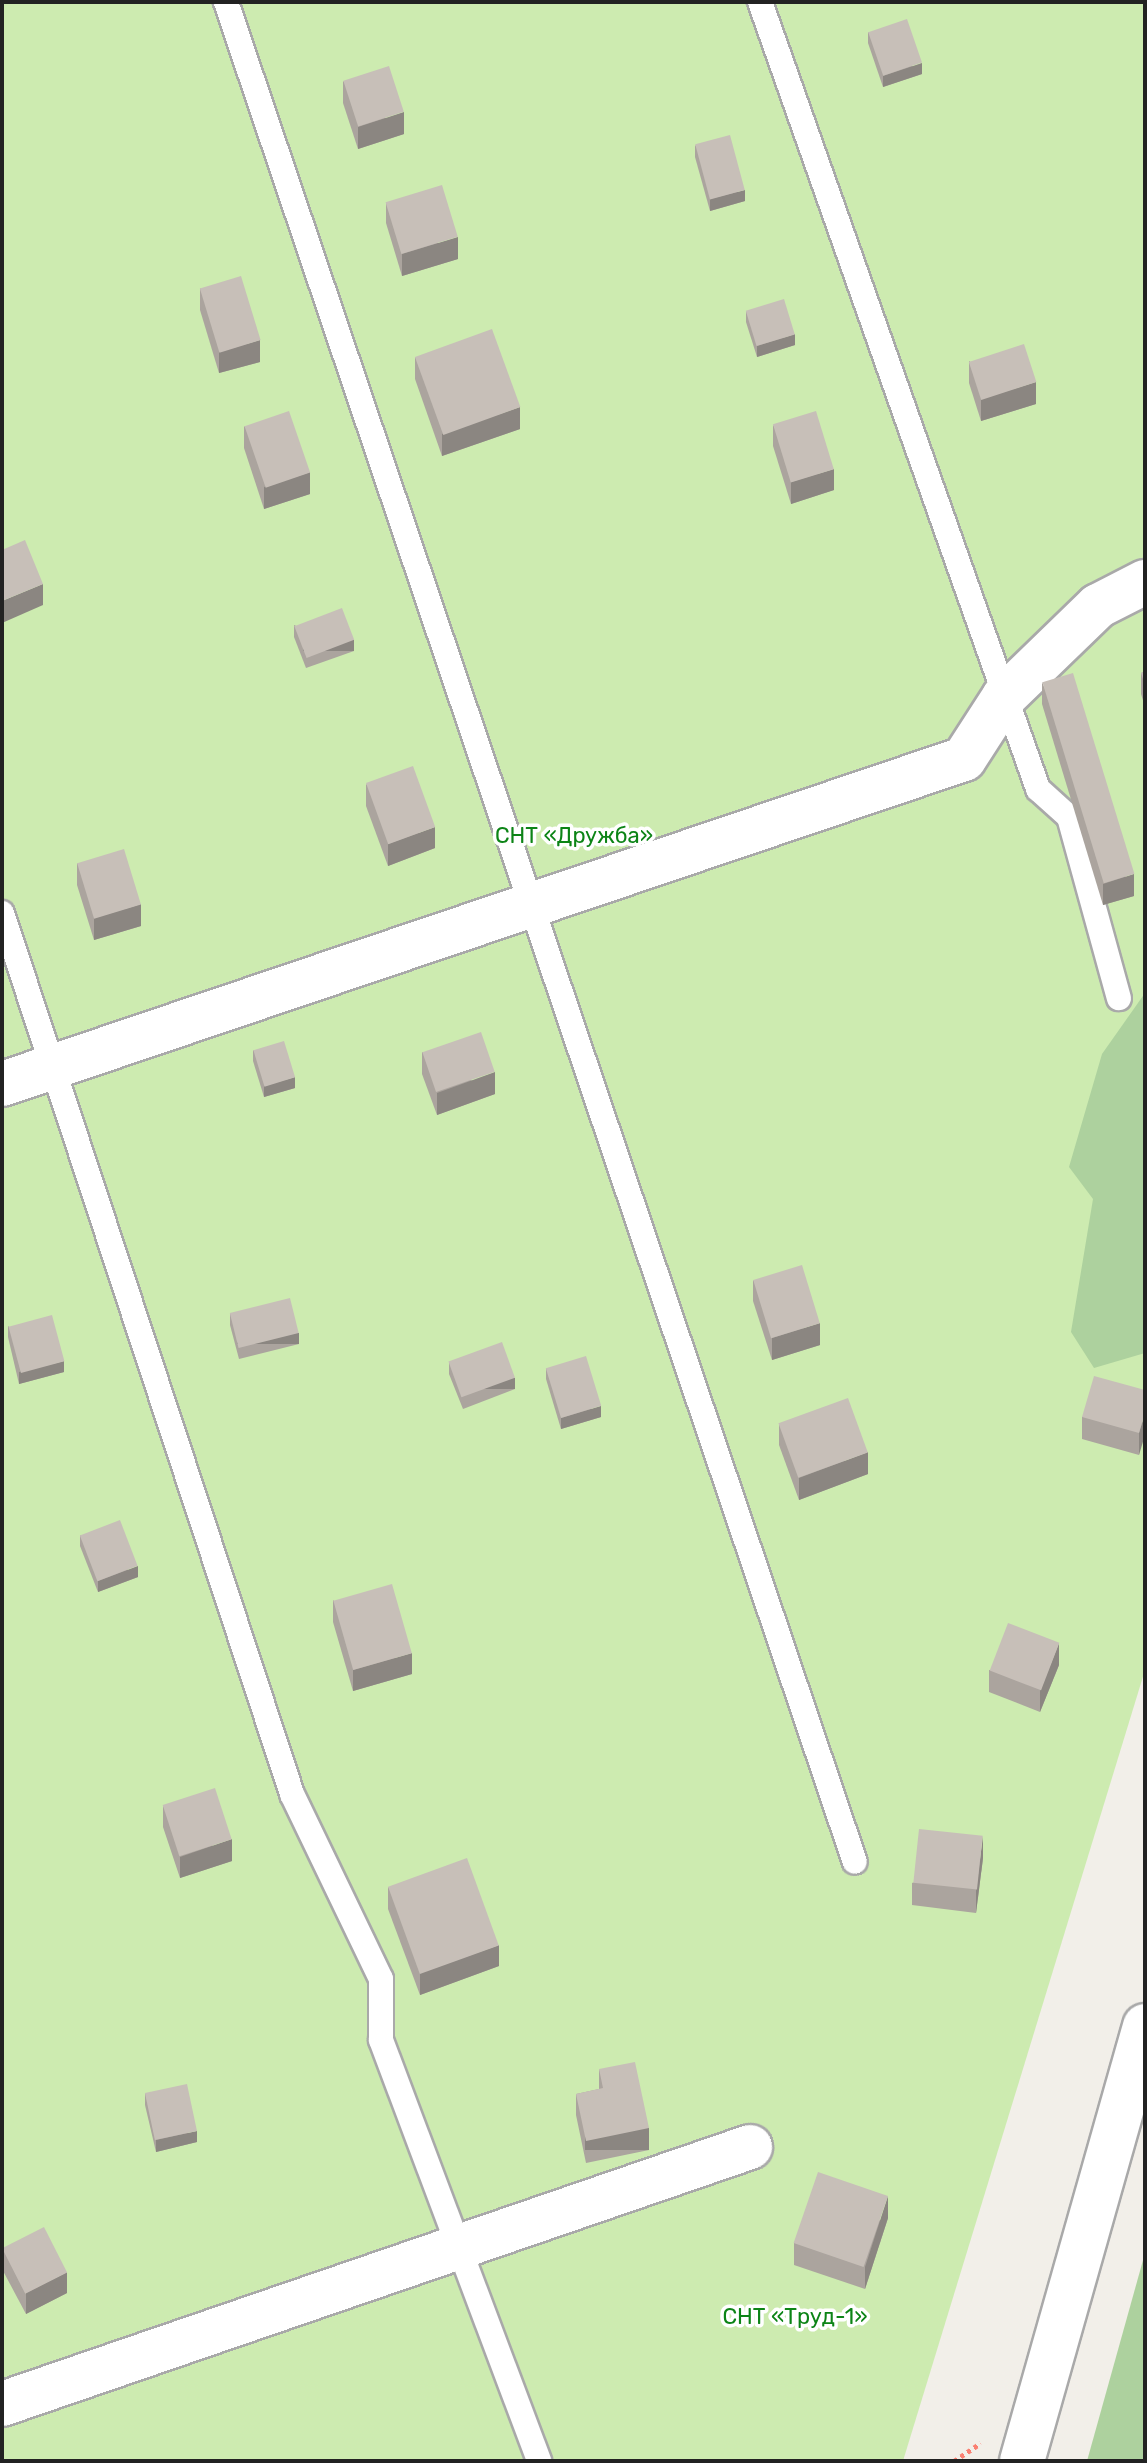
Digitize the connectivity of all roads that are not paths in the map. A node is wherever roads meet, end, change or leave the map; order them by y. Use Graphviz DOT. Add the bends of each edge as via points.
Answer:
graph roads {
  1 [pos="226,2"];
  2 [pos="760,2"];
  3 [pos="1145,582"];
  4 [pos="1004,697"];
  5 [pos="531,905"];
  6 [pos="2,913"];
  7 [pos="1119,998"];
  8 [pos="56,1066"];
  9 [pos="2,1084"];
  10 [pos="855,1862"];
  11 [pos="1145,2026"];
  12 [pos="750,2147"];
  13 [pos="462,2246"];
  14 [pos="2,2404"];
  15 [pos="539,2461"];
  16 [pos="1022,2461"];
  1 -- 5 [label="lane"];
  2 -- 4 [label="lane"];
  3 -- 4 [label="street" via="1098,606"];
  4 -- 5 [label="street" via="964,759"];
  4 -- 7 [label="lane" via="1038,789 1069,817"];
  5 -- 8 [label="street"];
  5 -- 10 [label="lane"];
  6 -- 8 [label="lane"];
  8 -- 9 [label="street"];
  8 -- 13 [label="lane" via="292,1794 381,1979 381,2040"];
  11 -- 16 [label="street"];
  12 -- 13 [label="street"];
  13 -- 14 [label="street"];
  13 -- 15 [label="lane"];
}
